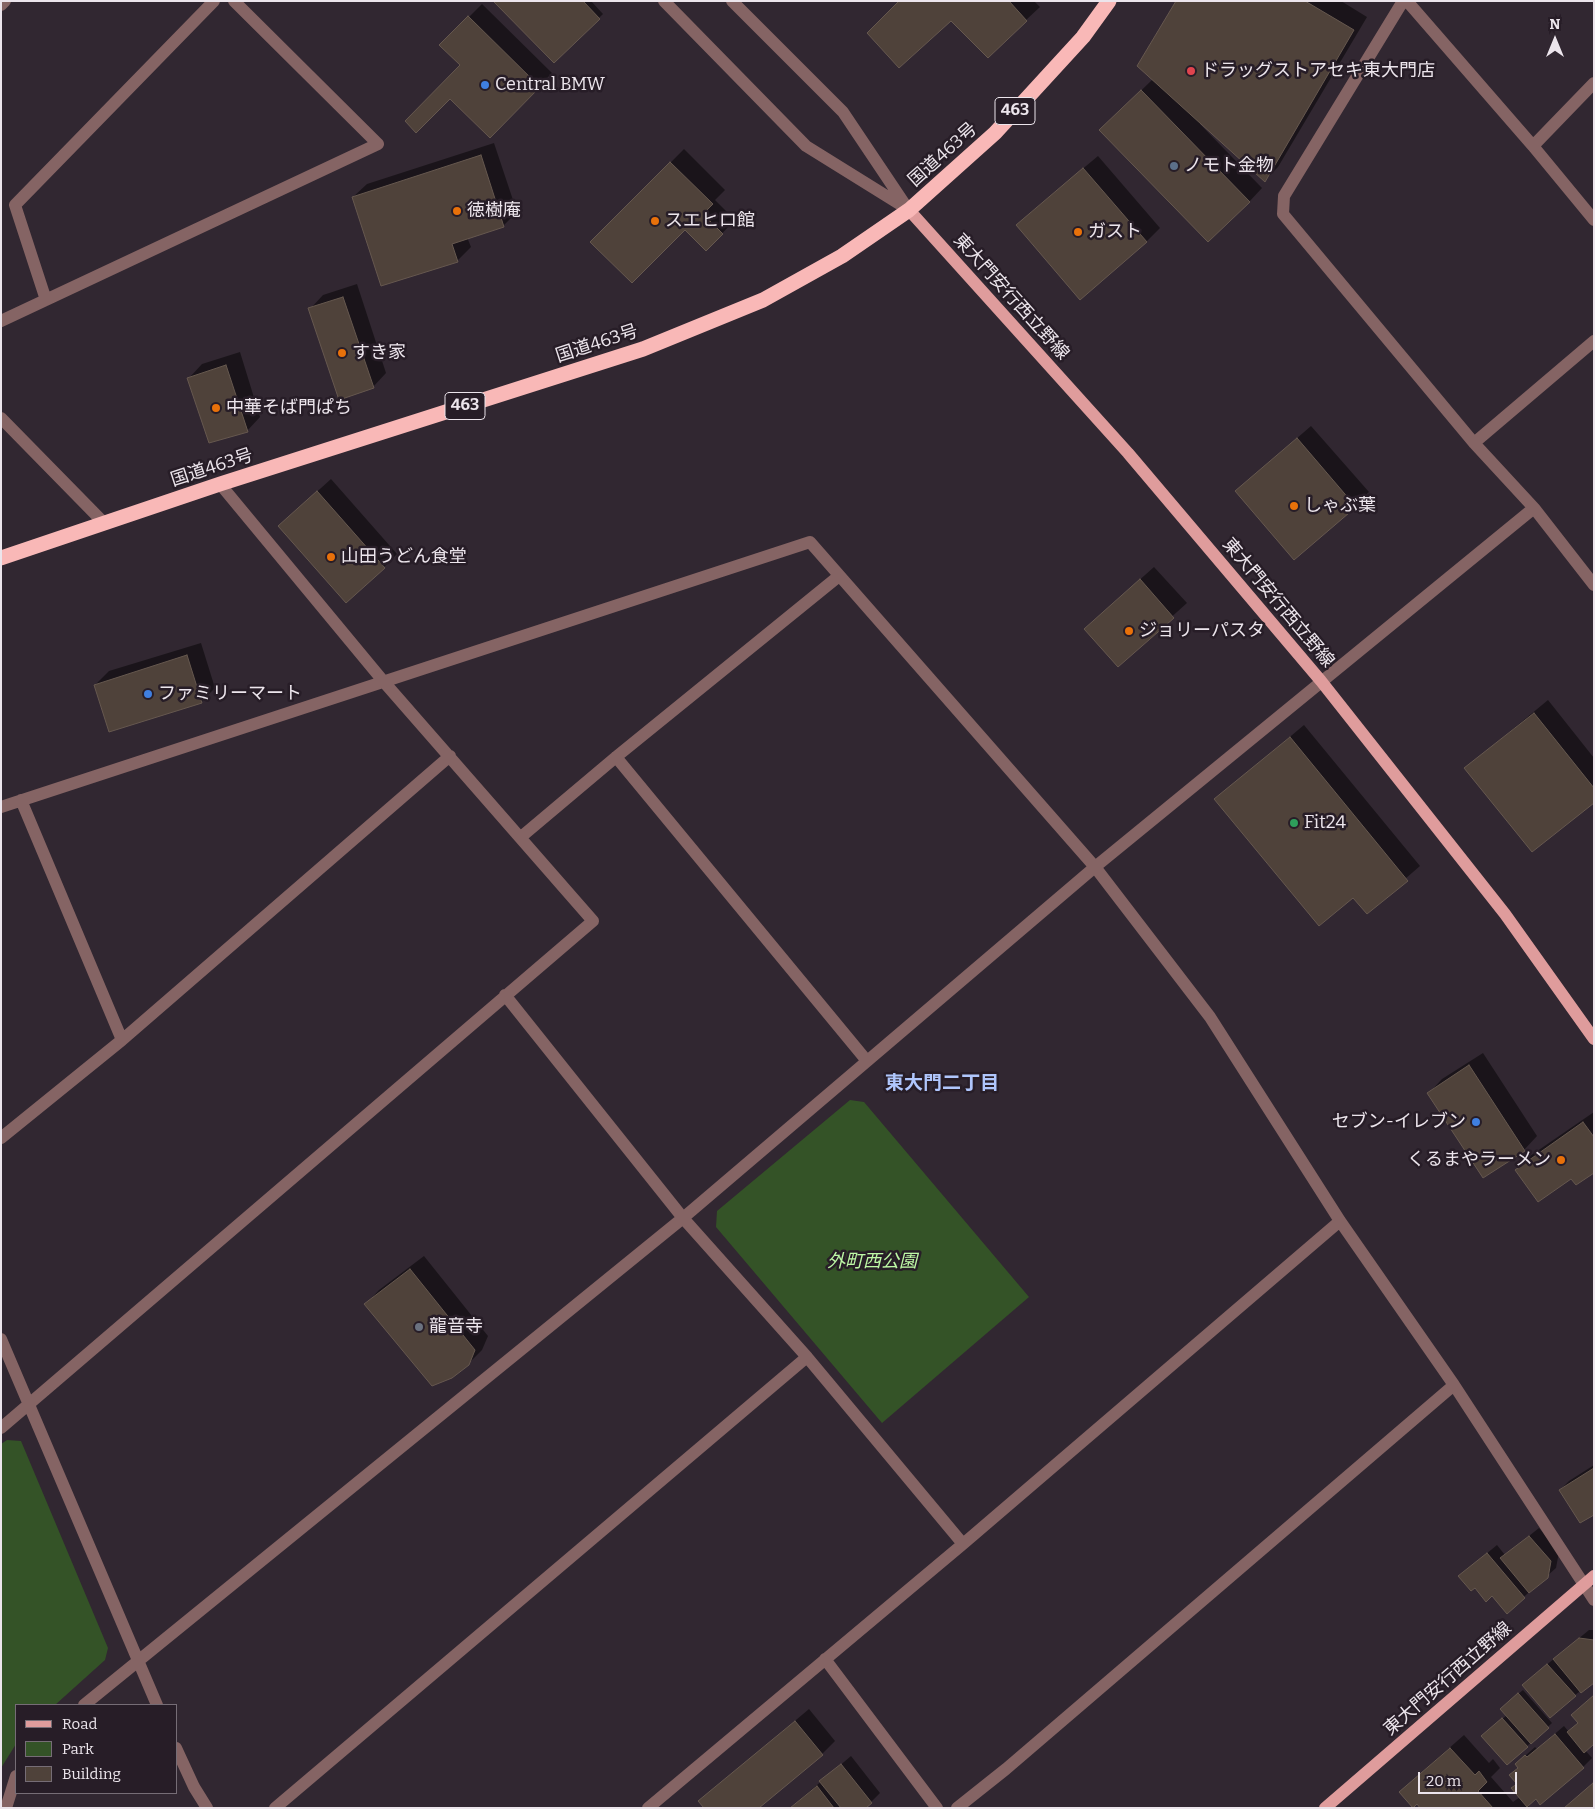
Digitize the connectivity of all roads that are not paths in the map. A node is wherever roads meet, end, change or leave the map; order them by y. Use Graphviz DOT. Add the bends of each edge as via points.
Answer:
graph roads {
  1 [pos="5,1"];
  2 [pos="214,1"];
  3 [pos="234,1"];
  4 [pos="664,1"];
  5 [pos="732,1"];
  6 [pos="1108,1"];
  7 [pos="1403,1"];
  8 [pos="1407,1"];
  9 [pos="1,5"];
  10 [pos="1594,83"];
  11 [pos="1533,146"];
  12 [pos="909,210"];
  13 [pos="1594,220"];
  14 [pos="46,300"];
  15 [pos="1,321"];
  16 [pos="1594,341"];
  17 [pos="1,418"];
  18 [pos="1474,443"];
  19 [pos="220,484"];
  20 [pos="1534,508"];
  21 [pos="104,523"];
  22 [pos="1,558"];
  23 [pos="839,576"];
  24 [pos="1594,585"];
  25 [pos="1321,681"];
  26 [pos="384,682"];
  27 [pos="450,756"];
  28 [pos="616,757"];
  29 [pos="21,800"];
  30 [pos="1,807"];
  31 [pos="521,837"];
  32 [pos="1095,868"];
  33 [pos="505,995"];
  34 [pos="1594,1039"];
  35 [pos="122,1040"];
  36 [pos="867,1061"];
  37 [pos="1,1138"];
  38 [pos="682,1218"];
  39 [pos="1340,1221"];
  40 [pos="1,1339"];
  41 [pos="807,1357"];
  42 [pos="1454,1385"];
  43 [pos="29,1404"];
  44 [pos="1,1428"];
  45 [pos="963,1544"];
  46 [pos="1589,1580"];
  47 [pos="1594,1600"];
  48 [pos="825,1659"];
  49 [pos="137,1662"];
  50 [pos="85,1704"];
  51 [pos="157,1704"];
  52 [pos="178,1752"];
  53 [pos="15,1779"];
  54 [pos="6,1808"];
  55 [pos="207,1808"];
  56 [pos="275,1808"];
  57 [pos="648,1808"];
  58 [pos="937,1808"];
  59 [pos="957,1808"];
  60 [pos="1324,1808"];
  1 -- 9 [label="street"];
  2 -- 14 [label="street" via="15,205"];
  3 -- 14 [label="street" via="378,144"];
  4 -- 12 [label="street" via="806,146"];
  5 -- 12 [label="street" via="844,112"];
  6 -- 12 [label="highway, 国道463号 / 463" via="1084,37 995,133"];
  7 -- 18 [label="street" via="1284,196 1283,214"];
  8 -- 11 [label="street"];
  10 -- 11 [label="street"];
  11 -- 13 [label="street"];
  12 -- 19 [label="highway, 国道463号 / 463" via="842,256 763,300 643,349"];
  12 -- 25 [label="main road, 東大門安行西立野線" via="1128,453"];
  14 -- 15 [label="street"];
  16 -- 18 [label="street"];
  17 -- 21 [label="street"];
  18 -- 20 [label="street"];
  19 -- 21 [label="highway, 国道463号 / 463"];
  19 -- 26 [label="street"];
  20 -- 24 [label="street"];
  20 -- 25 [label="street"];
  21 -- 22 [label="highway, 国道463号 / 463"];
  23 -- 26 [label="street" via="810,542"];
  23 -- 28 [label="street"];
  23 -- 32 [label="street"];
  25 -- 32 [label="street"];
  25 -- 34 [label="main road, 東大門安行西立野線" via="1505,914"];
  26 -- 27 [label="street"];
  26 -- 29 [label="street"];
  27 -- 31 [label="street"];
  27 -- 35 [label="street"];
  28 -- 31 [label="street"];
  28 -- 36 [label="street"];
  29 -- 30 [label="street"];
  29 -- 35 [label="street"];
  31 -- 33 [label="street" via="593,921"];
  32 -- 36 [label="street"];
  32 -- 39 [label="street" via="1210,1017"];
  33 -- 38 [label="street"];
  33 -- 43 [label="street"];
  35 -- 37 [label="street"];
  36 -- 38 [label="street"];
  38 -- 41 [label="street"];
  38 -- 49 [label="street"];
  39 -- 42 [label="street"];
  39 -- 45 [label="street"];
  40 -- 43 [label="street"];
  41 -- 45 [label="street"];
  41 -- 56 [label="street"];
  42 -- 46 [label="street"];
  42 -- 59 [label="street"];
  43 -- 44 [label="street"];
  43 -- 49 [label="street"];
  45 -- 48 [label="street"];
  46 -- 47 [label="street"];
  46 -- 60 [label="main road, 東大門安行西立野線"];
  48 -- 57 [label="street"];
  48 -- 58 [label="street"];
  49 -- 50 [label="street"];
  49 -- 51 [label="street"];
  52 -- 55 [label="street"];
  53 -- 54 [label="street"];
}
